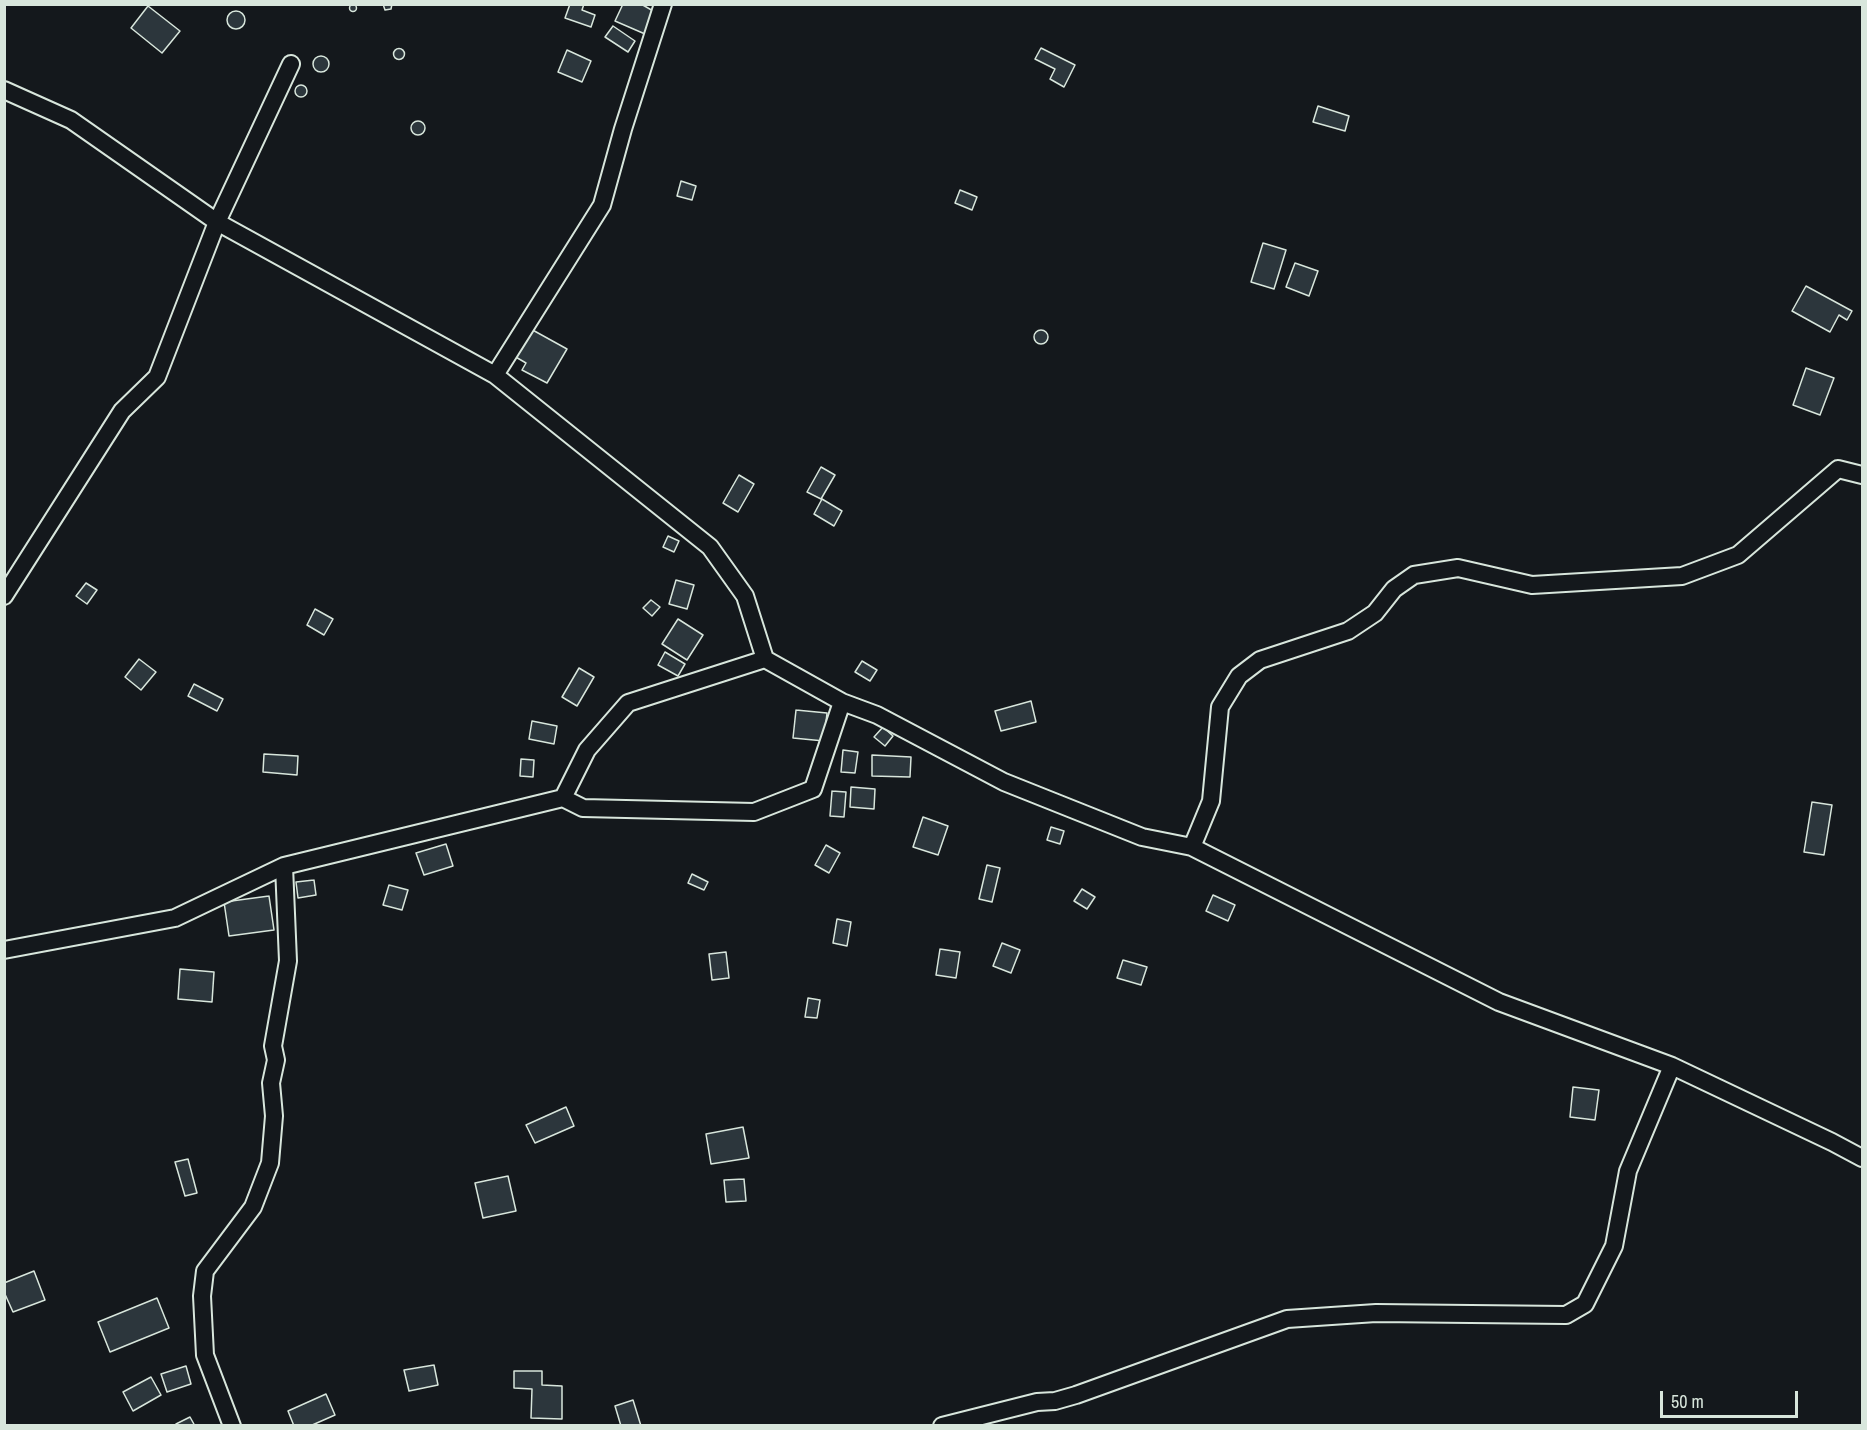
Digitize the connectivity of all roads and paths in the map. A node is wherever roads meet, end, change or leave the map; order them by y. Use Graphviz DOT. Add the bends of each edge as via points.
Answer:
graph roads {
  1 [pos="663,4"];
  2 [pos="291,64"];
  3 [pos="4,90"];
  4 [pos="217,222"];
  5 [pos="495,375"];
  6 [pos="1863,475"];
  7 [pos="4,596"];
  8 [pos="765,658"];
  9 [pos="842,702"];
  10 [pos="563,798"];
  11 [pos="1192,847"];
  12 [pos="284,866"];
  13 [pos="4,950"];
  14 [pos="1672,1066"];
  15 [pos="1863,1158"];
  16 [pos="232,1425"];
  17 [pos="942,1425"];
  1 -- 5 [label="street" via="602,205"];
  2 -- 4 [label="street"];
  3 -- 4 [label="street" via="71,120"];
  4 -- 5 [label="street"];
  4 -- 7 [label="street" via="157,377 122,411"];
  5 -- 8 [label="street" via="710,547 745,596"];
  6 -- 11 [label="street" via="1838,469 1738,555 1682,576 1532,585 1458,568 1414,575 1394,589 1375,613 1348,631 1260,660 1239,676 1220,707 1211,801"];
  8 -- 9 [label="street"];
  8 -- 10 [label="street" via="628,703 587,750"];
  9 -- 10 [label="street" via="813,789 754,812 583,808"];
  9 -- 11 [label="street" via="877,715 1004,782 1142,837"];
  10 -- 12 [label="street"];
  11 -- 14 [label="street" via="1499,1002"];
  12 -- 13 [label="street" via="175,918"];
  12 -- 16 [label="street" via="288,962 273,1046 276,1060 271,1083 274,1116 270,1163 253,1208 206,1271 202,1296 205,1355"];
  14 -- 15 [label="street"];
  14 -- 17 [label="street" via="1628,1171 1614,1246 1585,1304 1566,1315 1376,1313 1287,1319 1076,1395"];
}
